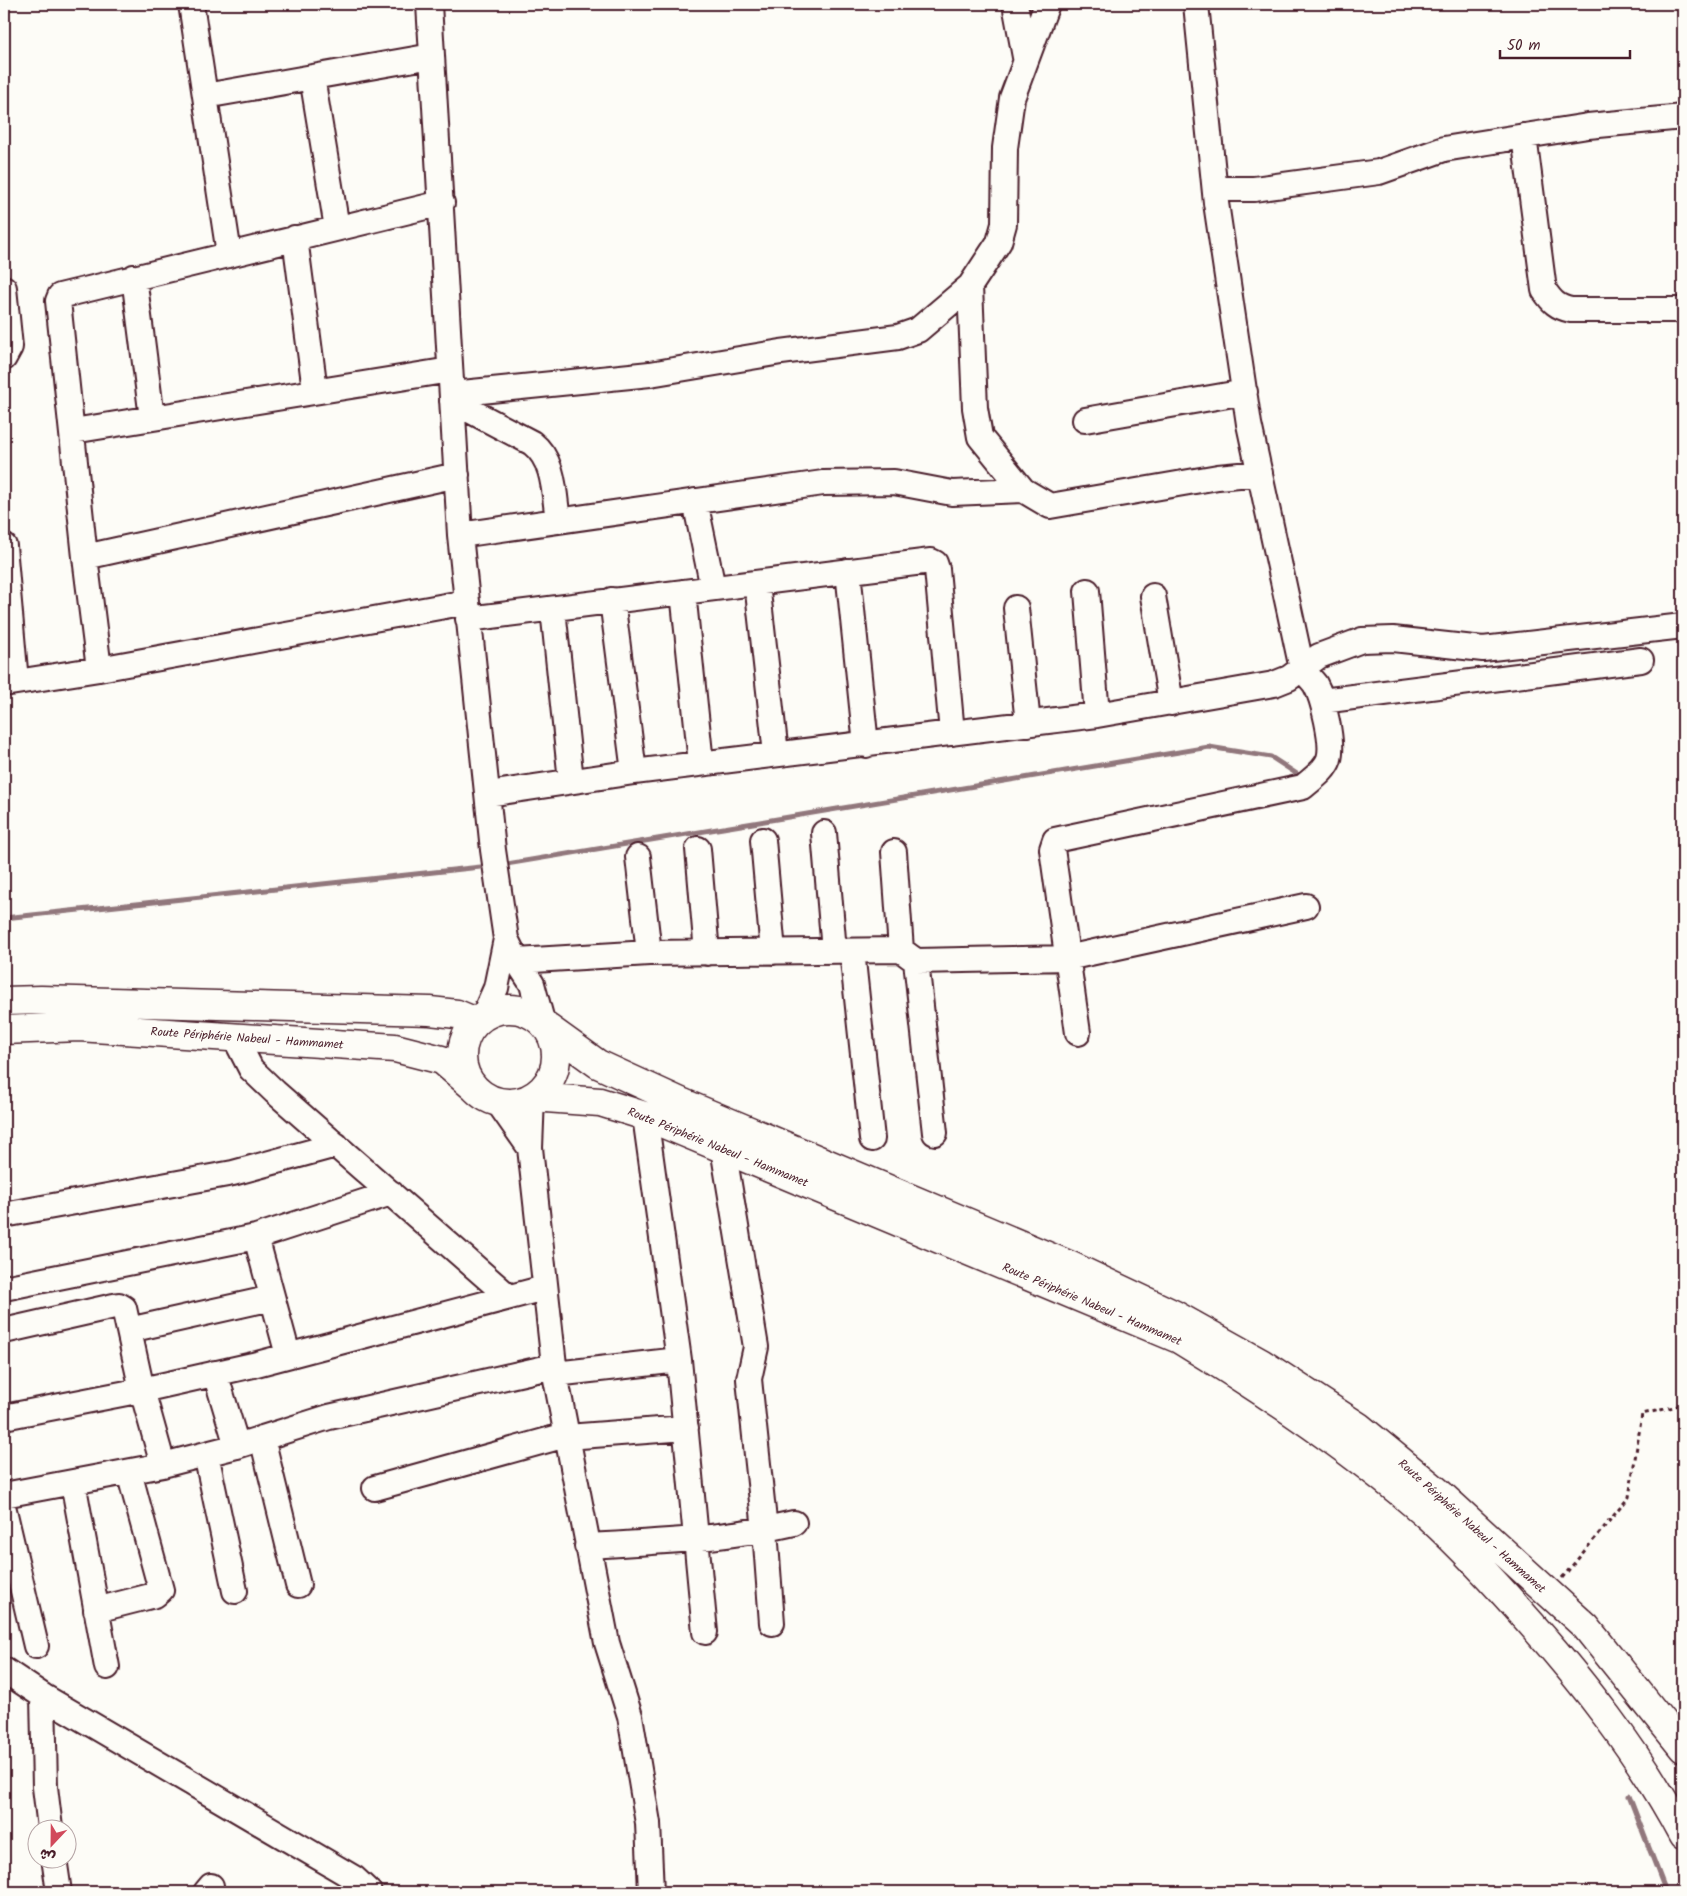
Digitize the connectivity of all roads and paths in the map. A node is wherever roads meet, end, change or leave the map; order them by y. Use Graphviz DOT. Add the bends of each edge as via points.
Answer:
graph roads {
  1 [pos="191,4"];
  2 [pos="429,4"];
  3 [pos="1015,4"];
  4 [pos="1047,4"];
  5 [pos="1196,4"];
  6 [pos="432,56"];
  7 [pos="1026,57"];
  8 [pos="312,77"];
  9 [pos="205,96"];
  10 [pos="1683,117"];
  11 [pos="1524,136"];
  12 [pos="1216,189"];
  13 [pos="442,203"];
  14 [pos="337,228"];
  15 [pos="295,238"];
  16 [pos="229,254"];
  17 [pos="134,277"];
  18 [pos="970,286"];
  19 [pos="4,292"];
  20 [pos="1683,310"];
  21 [pos="4,358"];
  22 [pos="450,370"];
  23 [pos="315,390"];
  24 [pos="1245,392"];
  25 [pos="452,398"];
  26 [pos="152,418"];
  27 [pos="1085,420"];
  28 [pos="73,431"];
  29 [pos="1260,473"];
  30 [pos="457,475"];
  31 [pos="1023,490"];
  32 [pos="695,501"];
  33 [pos="558,521"];
  34 [pos="460,535"];
  35 [pos="4,546"];
  36 [pos="85,557"];
  37 [pos="848,571"];
  38 [pos="757,583"];
  39 [pos="713,588"];
  40 [pos="1087,591"];
  41 [pos="683,592"];
  42 [pos="1153,596"];
  43 [pos="612,600"];
  44 [pos="1016,608"];
  45 [pos="553,609"];
  46 [pos="468,611"];
  47 [pos="1683,626"];
  48 [pos="1641,660"];
  49 [pos="99,669"];
  50 [pos="1302,669"];
  51 [pos="10,683"];
  52 [pos="1322,701"];
  53 [pos="1171,703"];
  54 [pos="1097,715"];
  55 [pos="1028,724"];
  56 [pos="952,732"];
  57 [pos="866,745"];
  58 [pos="776,754"];
  59 [pos="701,764"];
  60 [pos="634,772"];
  61 [pos="571,780"];
  62 [pos="488,794"];
  63 [pos="824,833"];
  64 [pos="763,840"];
  65 [pos="698,848"];
  66 [pos="894,852"];
  67 [pos="638,857"];
  68 [pos="1306,906"];
  69 [pos="506,939"];
  70 [pos="843,951"];
  71 [pos="773,952"];
  72 [pos="649,953"];
  73 [pos="707,953"];
  74 [pos="909,956"];
  75 [pos="1067,958"];
  76 [pos="517,962"];
  77 [pos="4,1002"];
  78 [pos="480,1018"];
  79 [pos="545,1024"];
  80 [pos="4,1030"];
  81 [pos="1078,1033"];
  82 [pos="234,1036"];
  83 [pos="487,1096"];
  84 [pos="532,1097"];
  85 [pos="645,1116"];
  86 [pos="935,1132"];
  87 [pos="872,1139"];
  88 [pos="336,1145"];
  89 [pos="530,1148"];
  90 [pos="723,1148"];
  91 [pos="390,1193"];
  92 [pos="4,1215"];
  93 [pos="256,1237"];
  94 [pos="4,1288"];
  95 [pos="544,1288"];
  96 [pos="509,1297"];
  97 [pos="272,1298"];
  98 [pos="129,1330"];
  99 [pos="4,1331"];
  100 [pos="288,1355"];
  101 [pos="679,1360"];
  102 [pos="554,1370"];
  103 [pos="215,1373"];
  104 [pos="142,1390"];
  105 [pos="1683,1405"];
  106 [pos="4,1417"];
  107 [pos="686,1428"];
  108 [pos="566,1436"];
  109 [pos="262,1438"];
  110 [pos="237,1446"];
  111 [pos="206,1454"];
  112 [pos="163,1465"];
  113 [pos="129,1472"];
  114 [pos="73,1482"];
  115 [pos="375,1488"];
  116 [pos="4,1495"];
  117 [pos="4,1510"];
  118 [pos="794,1523"];
  119 [pos="766,1530"];
  120 [pos="697,1539"];
  121 [pos="587,1546"];
  122 [pos="298,1585"];
  123 [pos="235,1590"];
  124 [pos="1548,1594"];
  125 [pos="96,1610"];
  126 [pos="772,1623"];
  127 [pos="705,1632"];
  128 [pos="36,1646"];
  129 [pos="107,1667"];
  130 [pos="4,1670"];
  131 [pos="43,1696"];
  132 [pos="1683,1748"];
  133 [pos="49,1818"];
  134 [pos="1683,1835"];
  135 [pos="55,1868"];
  136 [pos="59,1892"];
  137 [pos="369,1892"];
  138 [pos="651,1892"];
  1 -- 9 [label="street"];
  2 -- 6 [label="street"];
  3 -- 7 [label="street"];
  4 -- 7 [label="street"];
  5 -- 12 [label="street"];
  6 -- 8 [label="street"];
  6 -- 13 [label="street"];
  7 -- 18 [label="street" via="1012,98 1005,148 1004,224 999,242"];
  8 -- 9 [label="street"];
  8 -- 14 [label="street"];
  9 -- 16 [label="street"];
  10 -- 11 [label="street"];
  11 -- 12 [label="street" via="1444,149 1379,172 1254,189"];
  11 -- 20 [label="street" via="1544,290 1550,300 1558,307 1571,310"];
  12 -- 24 [label="street"];
  13 -- 14 [label="street"];
  13 -- 22 [label="street"];
  14 -- 15 [label="street"];
  15 -- 16 [label="street"];
  15 -- 23 [label="street"];
  16 -- 17 [label="street"];
  17 -- 26 [label="street"];
  17 -- 28 [label="street" via="63,294 59,298"];
  18 -- 25 [label="street" via="918,330 898,338 782,352 650,374"];
  18 -- 31 [label="street" via="974,408 980,436"];
  19 -- 21 [label="street" via="10,347"];
  22 -- 23 [label="street"];
  22 -- 25 [label="street"];
  23 -- 26 [label="street"];
  24 -- 27 [label="street"];
  24 -- 29 [label="street" via="1248,424"];
  25 -- 30 [label="street"];
  25 -- 33 [label="street" via="542,451 550,471"];
  26 -- 28 [label="street"];
  28 -- 36 [label="street"];
  29 -- 31 [label="street" via="1218,477 1050,506"];
  29 -- 50 [label="street"];
  30 -- 34 [label="street"];
  30 -- 36 [label="street"];
  31 -- 32 [label="street" via="952,493 894,482 866,481 823,483"];
  32 -- 33 [label="street"];
  32 -- 39 [label="street"];
  33 -- 34 [label="street"];
  34 -- 46 [label="street"];
  35 -- 51 [label="street"];
  36 -- 49 [label="street"];
  37 -- 38 [label="street"];
  37 -- 56 [label="street" via="925,561 935,563"];
  37 -- 57 [label="street"];
  38 -- 39 [label="street"];
  38 -- 58 [label="street"];
  39 -- 41 [label="street"];
  40 -- 54 [label="street"];
  41 -- 43 [label="street"];
  41 -- 59 [label="street"];
  42 -- 53 [label="street"];
  43 -- 45 [label="street"];
  43 -- 60 [label="street"];
  44 -- 55 [label="street"];
  45 -- 46 [label="street"];
  45 -- 61 [label="street"];
  46 -- 49 [label="street"];
  46 -- 62 [label="street"];
  47 -- 50 [label="street" via="1483,649 1393,638 1362,640 1331,650"];
  48 -- 52 [label="street"];
  49 -- 51 [label="street"];
  50 -- 52 [label="street"];
  50 -- 53 [label="street" via="1274,684"];
  52 -- 75 [label="street" via="1330,743 1329,758 1322,770 1303,787 1055,840 1052,849"];
  53 -- 54 [label="street"];
  54 -- 55 [label="street"];
  55 -- 56 [label="street"];
  56 -- 57 [label="street"];
  57 -- 58 [label="street"];
  58 -- 59 [label="street"];
  59 -- 60 [label="street"];
  60 -- 61 [label="street"];
  61 -- 62 [label="street"];
  62 -- 69 [label="street"];
  63 -- 70 [label="street"];
  64 -- 71 [label="street"];
  65 -- 73 [label="street"];
  66 -- 74 [label="street"];
  67 -- 72 [label="street"];
  68 -- 75 [label="street"];
  69 -- 76 [label="street"];
  69 -- 78 [label="street" via="496,988"];
  70 -- 71 [label="street"];
  70 -- 74 [label="street"];
  70 -- 87 [label="street"];
  71 -- 73 [label="street"];
  72 -- 73 [label="street"];
  72 -- 76 [label="street"];
  74 -- 75 [label="street"];
  74 -- 86 [label="street"];
  75 -- 81 [label="street"];
  76 -- 79 [label="street" via="532,984"];
  77 -- 78 [label="highway" via="41,1000 430,1011"];
  78 -- 79 [label="highway" via="499,1009 514,1008 529,1012"];
  78 -- 83 [label="highway" via="467,1034 462,1064 468,1079"];
  79 -- 84 [label="highway" via="556,1050 554,1073 545,1087"];
  79 -- 124 [label="highway, Route Périphérie Nabeul - Hammamet" via="598,1064 1071,1266 1175,1315 1261,1363 1366,1433 1437,1491"];
  80 -- 82 [label="highway, Route Périphérie Nabeul - Hammamet" via="80,1027"];
  82 -- 83 [label="highway, Route Périphérie Nabeul - Hammamet" via="395,1048 422,1053 442,1060"];
  82 -- 88 [label="street" via="251,1069"];
  83 -- 84 [label="highway" via="509,1103"];
  83 -- 89 [label="street"];
  84 -- 85 [label="highway, Route Périphérie Nabeul - Hammamet" via="600,1102"];
  84 -- 89 [label="street"];
  85 -- 90 [label="highway, Route Périphérie Nabeul - Hammamet"];
  85 -- 101 [label="street"];
  88 -- 91 [label="street"];
  88 -- 92 [label="street" via="233,1174"];
  89 -- 95 [label="street"];
  90 -- 119 [label="street" via="756,1347 749,1379"];
  90 -- 134 [label="highway, Route Périphérie Nabeul - Hammamet" via="1179,1339 1256,1386 1346,1450 1422,1512 1484,1571 1554,1649 1622,1736"];
  91 -- 93 [label="street"];
  91 -- 96 [label="street"];
  93 -- 94 [label="street"];
  93 -- 97 [label="street"];
  95 -- 96 [label="street"];
  95 -- 102 [label="street"];
  96 -- 100 [label="street"];
  97 -- 98 [label="street"];
  97 -- 100 [label="street"];
  98 -- 99 [label="street" via="124,1308 119,1305"];
  98 -- 104 [label="street"];
  100 -- 103 [label="street"];
  101 -- 102 [label="street"];
  101 -- 107 [label="street"];
  102 -- 108 [label="street"];
  102 -- 109 [label="street" via="329,1417"];
  103 -- 104 [label="street"];
  103 -- 110 [label="street"];
  104 -- 106 [label="street"];
  104 -- 112 [label="street"];
  105 -- 124 [label="path" via="1642,1414 1629,1497"];
  107 -- 108 [label="street"];
  107 -- 120 [label="street"];
  108 -- 115 [label="street"];
  108 -- 121 [label="street"];
  109 -- 110 [label="street"];
  109 -- 122 [label="street"];
  110 -- 111 [label="street"];
  111 -- 112 [label="street"];
  111 -- 123 [label="street"];
  112 -- 113 [label="street"];
  113 -- 114 [label="street"];
  113 -- 125 [label="street" via="161,1590 154,1596"];
  114 -- 116 [label="street"];
  114 -- 125 [label="street"];
  117 -- 128 [label="street"];
  118 -- 119 [label="street"];
  119 -- 120 [label="street"];
  119 -- 126 [label="street"];
  120 -- 121 [label="street"];
  120 -- 127 [label="street"];
  121 -- 138 [label="street" via="607,1643 630,1716 648,1823"];
  124 -- 132 [label="highway, Route Périphérie Nabeul - Hammamet" via="1586,1627"];
  125 -- 129 [label="street"];
  130 -- 131 [label="street"];
  131 -- 133 [label="street"];
  131 -- 137 [label="street" via="354,1878"];
  135 -- 136 [label="street"];
}
